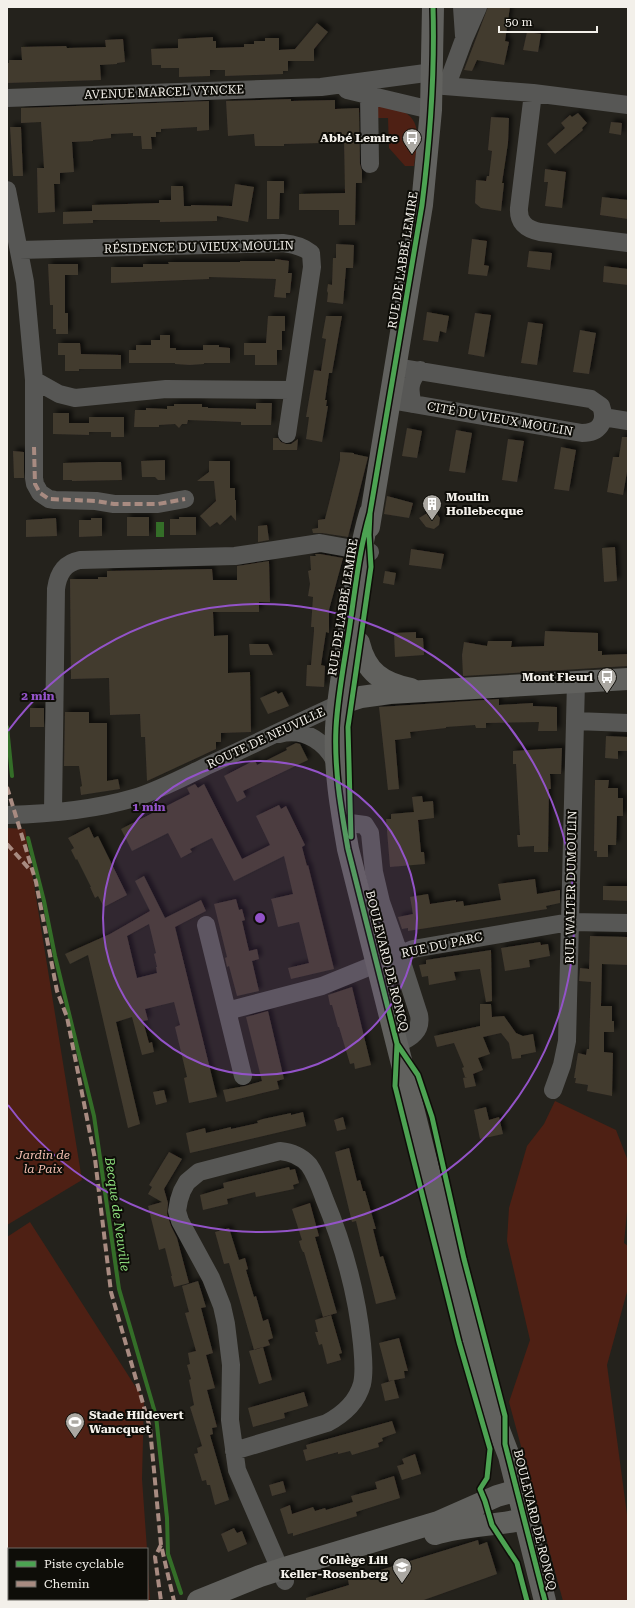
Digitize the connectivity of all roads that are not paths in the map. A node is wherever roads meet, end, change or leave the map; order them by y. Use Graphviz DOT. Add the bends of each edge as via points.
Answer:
graph roads {
  1 [pos="433,7"];
  2 [pos="462,7"];
  3 [pos="478,7"];
  4 [pos="464,39"];
  5 [pos="437,80"];
  6 [pos="321,87"];
  7 [pos="533,93"];
  8 [pos="369,94"];
  9 [pos="7,98"];
  10 [pos="628,105"];
  11 [pos="431,110"];
  12 [pos="370,164"];
  13 [pos="7,190"];
  14 [pos="628,243"];
  15 [pos="19,250"];
  16 [pos="395,367"];
  17 [pos="420,370"];
  18 [pos="34,380"];
  19 [pos="294,390"];
  20 [pos="390,400"];
  21 [pos="413,404"];
  22 [pos="603,417"];
  23 [pos="628,421"];
  24 [pos="287,434"];
  25 [pos="185,498"];
  26 [pos="366,551"];
  27 [pos="360,643"];
  28 [pos="628,679"];
  29 [pos="576,682"];
  30 [pos="432,691"];
  31 [pos="345,702"];
  32 [pos="575,721"];
  33 [pos="628,723"];
  34 [pos="271,736"];
  35 [pos="337,766"];
  36 [pos="53,812"];
  37 [pos="7,815"];
  38 [pos="350,823"];
  39 [pos="357,882"];
  40 [pos="570,922"];
  41 [pos="628,923"];
  42 [pos="206,926"];
  43 [pos="399,953"];
  44 [pos="378,963"];
  45 [pos="227,1011"];
  46 [pos="397,1044"];
  47 [pos="243,1076"];
  48 [pos="553,1090"];
  49 [pos="234,1451"];
  50 [pos="512,1491"];
  51 [pos="519,1520"];
  52 [pos="282,1575"];
  53 [pos="203,1599"];
  54 [pos="534,1601"];
  55 [pos="545,1601"];
  1 -- 5 [label="main road, RUE DE L'ABBÉ LEMIRE"];
  2 -- 4 [label="street"];
  3 -- 4 [label="street"];
  4 -- 5 [label="street"];
  5 -- 6 [label="street, AVENUE MARCEL VYNCKE"];
  5 -- 7 [label="street, AVENUE MARCEL VYNCKE"];
  5 -- 11 [label="main road, RUE DE L'ABBÉ LEMIRE"];
  6 -- 8 [label="street, AVENUE MARCEL VYNCKE"];
  6 -- 9 [label="street, AVENUE MARCEL VYNCKE"];
  7 -- 10 [label="street, AVENUE MARCEL VYNCKE"];
  7 -- 14 [label="street" via="519,208 522,224 533,231"];
  8 -- 11 [label="street, AVENUE MARCEL VYNCKE"];
  8 -- 12 [label="street"];
  11 -- 16 [label="main road, RUE DE L'ABBÉ LEMIRE" via="422,205"];
  13 -- 15 [label="street"];
  15 -- 18 [label="street" via="27,298"];
  15 -- 19 [label="street, RÉSIDENCE DU VIEUX MOULIN" via="283,243 300,246 311,253 312,267"];
  16 -- 17 [label="street"];
  16 -- 20 [label="main road, RUE DE L'ABBÉ LEMIRE"];
  17 -- 21 [label="street" via="410,386"];
  17 -- 22 [label="street" via="591,399 601,406"];
  18 -- 19 [label="street" via="59,394 75,398 166,390"];
  18 -- 25 [label="street" via="34,478 37,489 44,496 55,500 114,504 158,504"];
  19 -- 24 [label="street, RÉSIDENCE DU VIEUX MOULIN"];
  20 -- 21 [label="street, CITÉ DU VIEUX MOULIN"];
  20 -- 26 [label="main road, RUE DE L'ABBÉ LEMIRE" via="370,513"];
  21 -- 22 [label="street, CITÉ DU VIEUX MOULIN" via="582,433 594,431"];
  22 -- 23 [label="street"];
  26 -- 27 [label="main road, RUE DE L'ABBÉ LEMIRE" via="371,567"];
  26 -- 31 [label="main road, RUE DE L'ABBÉ LEMIRE"];
  26 -- 36 [label="street" via="320,543 235,556 80,560 67,565 60,575 56,589"];
  27 -- 30 [label="main road" via="365,662 377,675 393,684"];
  27 -- 31 [label="main road, RUE DE L'ABBÉ LEMIRE"];
  28 -- 29 [label="main road, ROUTE DE NEUVILLE"];
  29 -- 30 [label="main road, ROUTE DE NEUVILLE"];
  29 -- 32 [label="street, RUE WALTER DUMOULIN"];
  30 -- 31 [label="main road, ROUTE DE NEUVILLE" via="373,695"];
  31 -- 34 [label="street, ROUTE DE NEUVILLE"];
  31 -- 35 [label="main road, BOULEVARD DE RONCQ" via="336,729"];
  31 -- 38 [label="main road, BOULEVARD DE RONCQ"];
  32 -- 33 [label="street"];
  32 -- 40 [label="street, RUE WALTER DUMOULIN"];
  34 -- 35 [label="street" via="293,732 309,736 324,745"];
  34 -- 36 [label="street, ROUTE DE NEUVILLE" via="151,792 109,804"];
  35 -- 39 [label="main road, BOULEVARD DE RONCQ" via="348,849"];
  36 -- 37 [label="street, ROUTE DE NEUVILLE"];
  38 -- 39 [label="main road, BOULEVARD DE RONCQ"];
  38 -- 43 [label="street" via="366,825 370,833 374,872 381,902"];
  39 -- 44 [label="main road, BOULEVARD DE RONCQ"];
  40 -- 41 [label="street, RUE DU PARC"];
  40 -- 43 [label="street, RUE DU PARC"];
  40 -- 48 [label="street, RUE WALTER DUMOULIN" via="567,1041"];
  42 -- 45 [label="street"];
  43 -- 44 [label="street, RUE DU PARC"];
  43 -- 46 [label="street" via="420,1019 416,1032"];
  44 -- 45 [label="street, RUE DU PARC" via="322,986"];
  44 -- 46 [label="main road, BOULEVARD DE RONCQ"];
  45 -- 47 [label="street"];
  46 -- 50 [label="main road, BOULEVARD DE RONCQ" via="484,1391 505,1444"];
  49 -- 49 [label="street" via="230,1420 231,1352 226,1324 212,1278 180,1221 179,1200 187,1182 199,1172 280,1151 294,1153 313,1172 339,1235 360,1325 364,1376 358,1396 336,1418"];
  49 -- 52 [label="street" via="237,1470"];
  50 -- 51 [label="main road, BOULEVARD DE RONCQ"];
  50 -- 52 [label="main road" via="434,1523"];
  51 -- 52 [label="main road" via="445,1531"];
  51 -- 54 [label="main road, BOULEVARD DE RONCQ"];
  51 -- 55 [label="main road, BOULEVARD DE RONCQ"];
  52 -- 53 [label="main road"];
}
